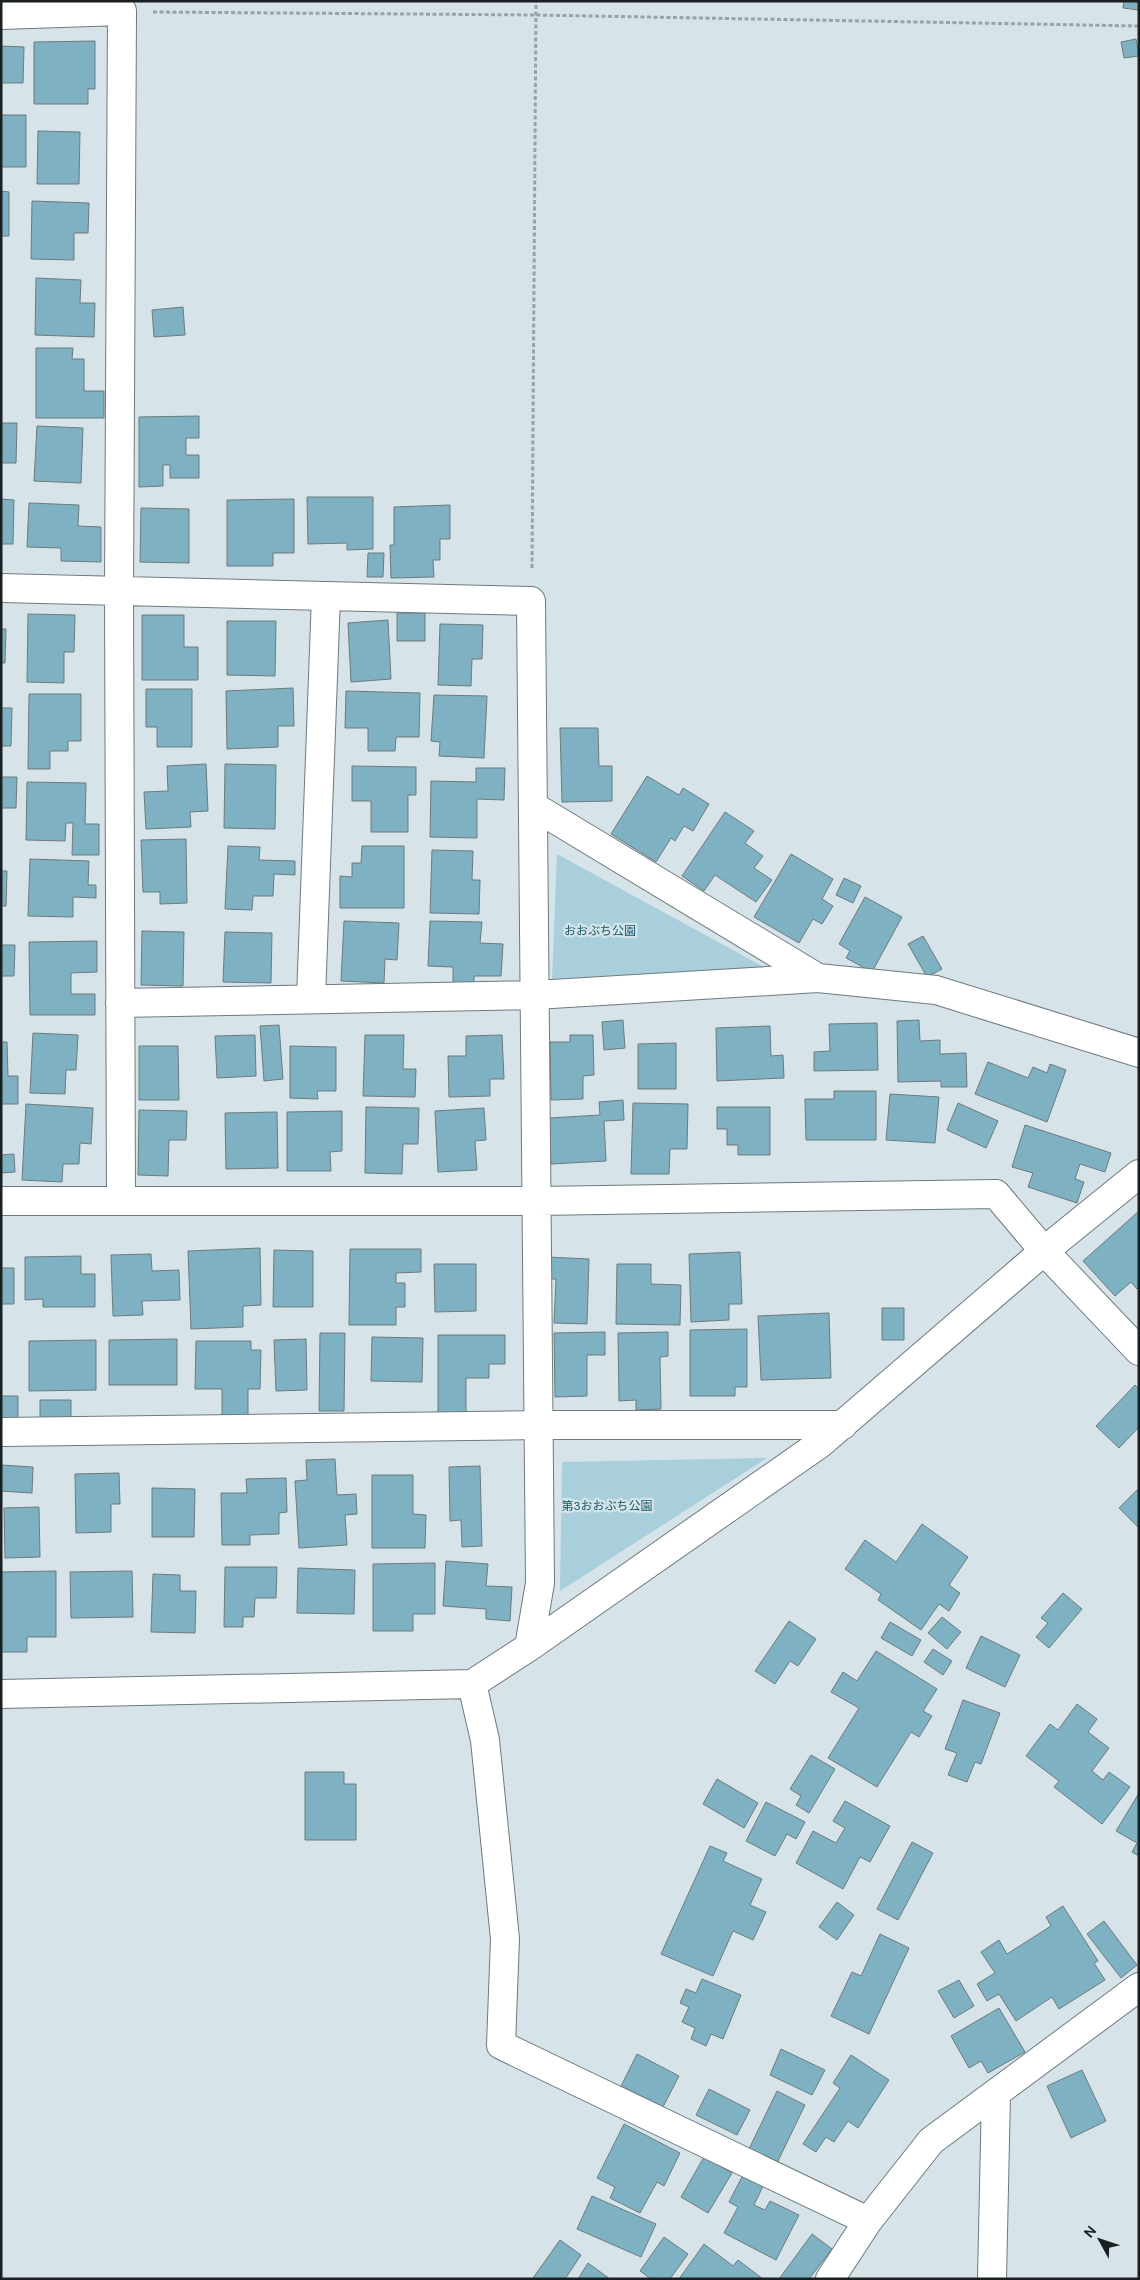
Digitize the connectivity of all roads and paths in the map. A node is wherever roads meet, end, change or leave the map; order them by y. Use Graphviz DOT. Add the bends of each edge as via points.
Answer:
graph roads {
  1 [pos="536,1"];
  2 [pos="122,11"];
  3 [pos="1,15"];
  4 [pos="536,15"];
  5 [pos="1139,26"];
  6 [pos="1,588"];
  7 [pos="119,591"];
  8 [pos="326,596"];
  9 [pos="531,601"];
  10 [pos="534,806"];
  11 [pos="818,978"];
  12 [pos="535,995"];
  13 [pos="311,998"];
  14 [pos="120,1003"];
  15 [pos="1139,1053"];
  16 [pos="1139,1174"];
  17 [pos="1,1200"];
  18 [pos="121,1201"];
  19 [pos="537,1201"];
  20 [pos="1044,1251"];
  21 [pos="1139,1351"];
  22 [pos="539,1424"];
  23 [pos="843,1425"];
  24 [pos="1,1432"];
  25 [pos="530,1647"];
  26 [pos="472,1684"];
  27 [pos="1,1694"];
  28 [pos="1139,1987"];
  29 [pos="996,2094"];
  30 [pos="868,2220"];
  31 [pos="830,2279"];
  32 [pos="992,2279"];
  1 -- 4 [label="path"];
  2 -- 3 [label="street"];
  2 -- 4 [label="path"];
  2 -- 7 [label="street"];
  4 -- 5 [label="path"];
  4 -- 9 [label="path"];
  6 -- 7 [label="street"];
  7 -- 8 [label="street"];
  7 -- 14 [label="street"];
  8 -- 9 [label="street"];
  8 -- 13 [label="street"];
  9 -- 10 [label="street"];
  10 -- 11 [label="street"];
  10 -- 12 [label="street"];
  11 -- 12 [label="street"];
  11 -- 15 [label="street" via="936,990"];
  12 -- 13 [label="street"];
  12 -- 19 [label="street"];
  13 -- 14 [label="street"];
  14 -- 18 [label="street"];
  16 -- 20 [label="street"];
  17 -- 18 [label="street"];
  18 -- 19 [label="street"];
  19 -- 20 [label="street" via="996,1194"];
  19 -- 22 [label="street"];
  20 -- 21 [label="street"];
  20 -- 23 [label="street"];
  22 -- 23 [label="street"];
  22 -- 24 [label="street"];
  22 -- 25 [label="street" via="540,1583"];
  23 -- 25 [label="street"];
  25 -- 26 [label="street"];
  26 -- 27 [label="street"];
  26 -- 30 [label="street" via="485,1740 505,1939 501,2046"];
  28 -- 29 [label="street"];
  29 -- 30 [label="street" via="931,2141"];
  29 -- 32 [label="street"];
  30 -- 31 [label="street"];
}
